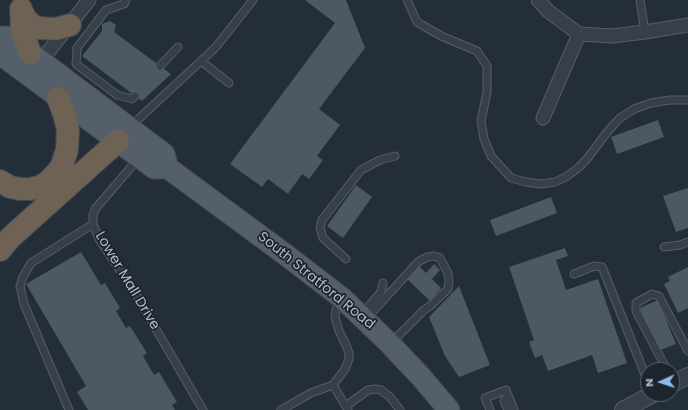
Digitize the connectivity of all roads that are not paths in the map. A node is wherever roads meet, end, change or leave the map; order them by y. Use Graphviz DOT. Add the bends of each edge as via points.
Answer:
graph roads {
  1 [pos="89,0"];
  2 [pos="126,0"];
  3 [pos="253,0"];
  4 [pos="406,0"];
  5 [pos="538,0"];
  6 [pos="640,0"];
  7 [pos="21,5"];
  8 [pos="70,25"];
  9 [pos="688,25"];
  10 [pos="645,32"];
  11 [pos="579,34"];
  12 [pos="0,37"];
  13 [pos="178,48"];
  14 [pos="0,54"];
  15 [pos="35,57"];
  16 [pos="201,61"];
  17 [pos="160,66"];
  18 [pos="229,83"];
  19 [pos="135,96"];
  20 [pos="58,98"];
  21 [pos="688,100"];
  22 [pos="542,118"];
  23 [pos="123,134"];
  24 [pos="395,156"];
  25 [pos="139,157"];
  26 [pos="168,168"];
  27 [pos="0,181"];
  28 [pos="92,224"];
  29 [pos="688,242"];
  30 [pos="664,247"];
  31 [pos="0,250"];
  32 [pos="346,259"];
  33 [pos="574,274"];
  34 [pos="382,283"];
  35 [pos="342,298"];
  36 [pos="363,317"];
  37 [pos="390,344"];
  38 [pos="688,351"];
  39 [pos="640,362"];
  40 [pos="662,362"];
  41 [pos="333,384"];
  42 [pos="508,395"];
  43 [pos="640,401"];
  44 [pos="347,408"];
  45 [pos="69,410"];
  46 [pos="203,410"];
  47 [pos="281,410"];
  48 [pos="400,410"];
  49 [pos="448,410"];
  50 [pos="490,410"];
  51 [pos="508,410"];
  52 [pos="514,410"];
  53 [pos="623,410"];
  1 -- 8 [label="street"];
  2 -- 19 [label="lane" via="124,4 106,10 77,48 76,64 117,95 132,99"];
  3 -- 16 [label="lane" via="216,47"];
  4 -- 21 [label="lane" via="417,22 441,36 477,51 487,66 487,92 481,121 484,139 491,156 511,178 541,184 555,182 578,168 620,118 634,109 651,102"];
  5 -- 11 [label="street" via="548,11"];
  6 -- 10 [label="lane"];
  7 -- 8 [label="highway" via="26,19 39,28 56,29"];
  7 -- 15 [label="highway" via="22,30"];
  8 -- 15 [label="street"];
  9 -- 10 [label="street"];
  10 -- 11 [label="street" via="612,36"];
  11 -- 22 [label="street"];
  12 -- 15 [label="main road, South Stratford Road" via="9,37"];
  13 -- 17 [label="lane"];
  14 -- 20 [label="main road, South Stratford Road"];
  15 -- 23 [label="main road, South Stratford Road"];
  16 -- 18 [label="lane"];
  16 -- 23 [label="lane"];
  20 -- 23 [label="main road, South Stratford Road"];
  20 -- 27 [label="highway" via="68,135 67,150 61,168 48,182 30,189 10,187"];
  23 -- 25 [label="main road, South Stratford Road"];
  23 -- 26 [label="main road, South Stratford Road" via="164,154"];
  23 -- 31 [label="highway"];
  24 -- 32 [label="lane" via="380,160 361,170 322,220 320,228 323,238"];
  25 -- 26 [label="main road, South Stratford Road" via="154,168"];
  25 -- 28 [label="lane, Lower Mall Drive" via="96,208"];
  26 -- 35 [label="main road, South Stratford Road"];
  28 -- 45 [label="lane" via="31,263 20,286 24,304"];
  28 -- 46 [label="lane, Lower Mall Drive"];
  29 -- 30 [label="lane"];
  33 -- 39 [label="lane" via="594,266 602,267"];
  34 -- 36 [label="lane" via="381,292"];
  35 -- 36 [label="main road, South Stratford Road"];
  35 -- 41 [label="lane" via="334,317 349,356 345,369"];
  36 -- 37 [label="main road, South Stratford Road"];
  36 -- 37 [label="lane" via="418,262 427,257 440,258 448,273 448,289"];
  37 -- 49 [label="main road, South Stratford Road"];
  38 -- 40 [label="lane" via="659,296 652,294 636,303 636,310"];
  41 -- 44 [label="lane"];
  41 -- 47 [label="lane"];
  42 -- 50 [label="lane" via="506,390 485,398"];
  42 -- 51 [label="lane" via="504,401"];
  42 -- 52 [label="lane"];
  43 -- 53 [label="street"];
  44 -- 48 [label="lane" via="368,390 375,389 390,397"];
}
